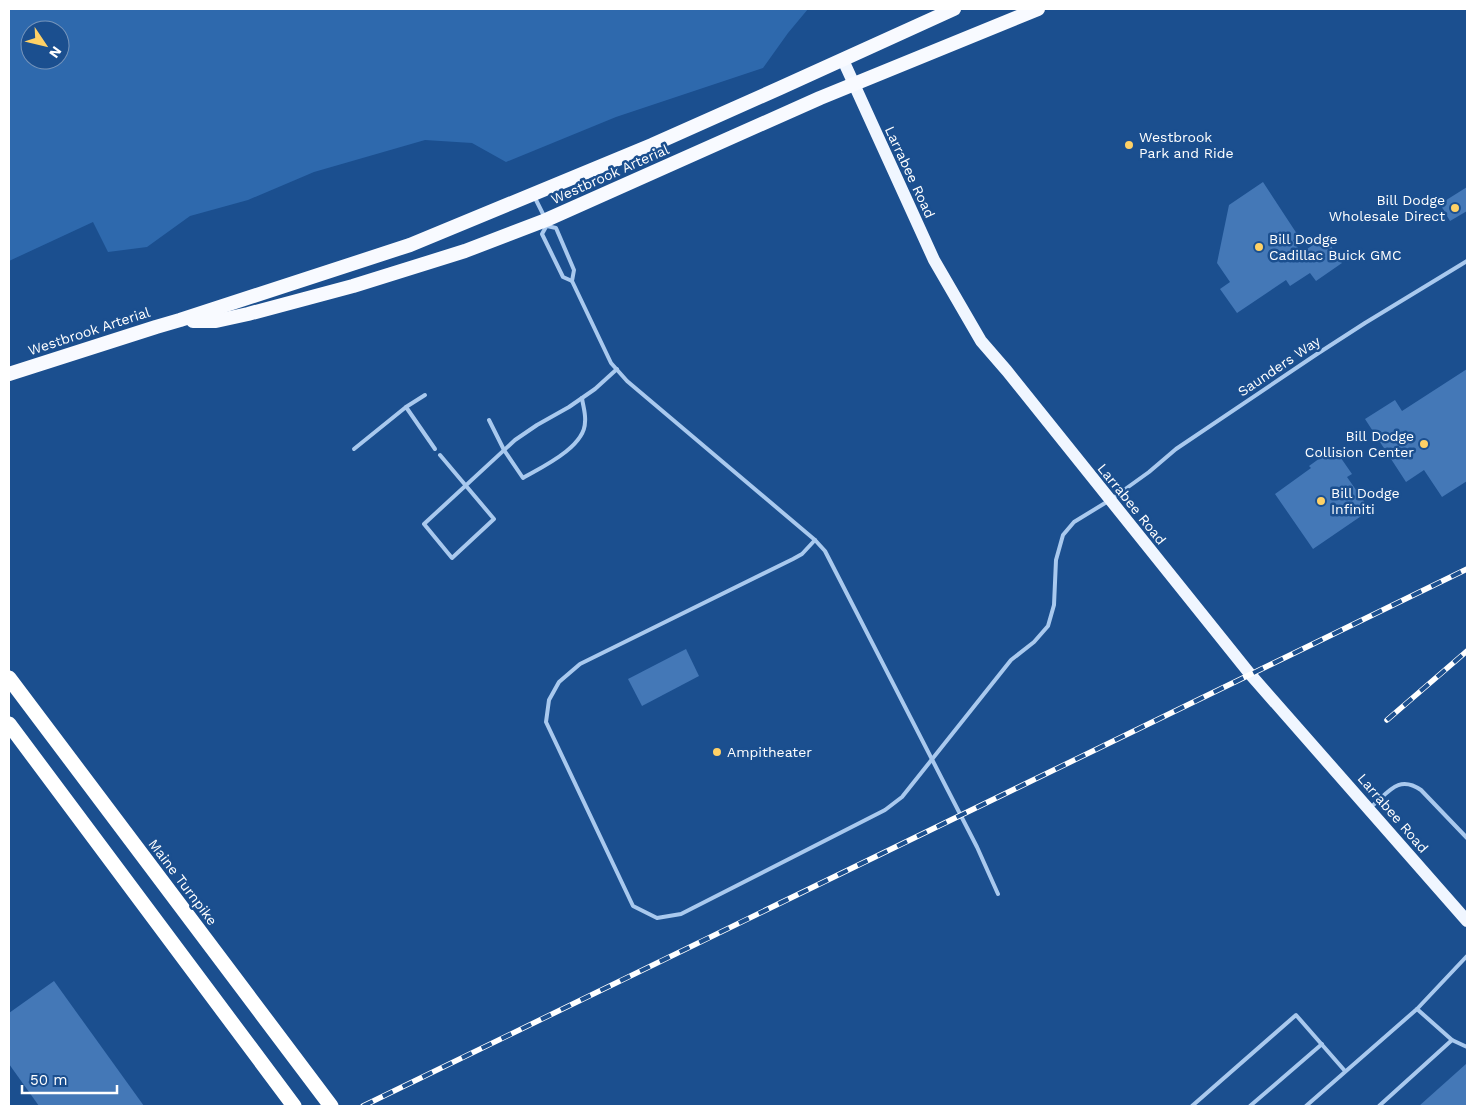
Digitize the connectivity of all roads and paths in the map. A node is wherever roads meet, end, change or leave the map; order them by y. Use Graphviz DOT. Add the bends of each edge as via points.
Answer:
graph roads {
  1 [pos="954,9"];
  2 [pos="1038,9"];
  3 [pos="843,60"];
  4 [pos="854,84"];
  5 [pos="534,195"];
  6 [pos="547,223"];
  7 [pos="1467,261"];
  8 [pos="572,281"];
  9 [pos="180,320"];
  10 [pos="617,370"];
  11 [pos="9,374"];
  12 [pos="425,395"];
  13 [pos="582,398"];
  14 [pos="406,407"];
  15 [pos="489,420"];
  16 [pos="354,449"];
  17 [pos="435,449"];
  18 [pos="504,450"];
  19 [pos="440,455"];
  20 [pos="465,485"];
  21 [pos="1110,500"];
  22 [pos="815,540"];
  23 [pos="9,678"];
  24 [pos="9,724"];
  25 [pos="932,759"];
  26 [pos="1370,809"];
  27 [pos="1467,838"];
  28 [pos="998,894"];
  29 [pos="1467,921"];
  30 [pos="1467,956"];
  31 [pos="1417,1008"];
  32 [pos="1452,1040"];
  33 [pos="1322,1044"];
  34 [pos="1467,1047"];
  35 [pos="1345,1072"];
  36 [pos="294,1106"];
  37 [pos="331,1106"];
  38 [pos="1192,1106"];
  39 [pos="1250,1106"];
  40 [pos="1306,1106"];
  41 [pos="1379,1106"];
  1 -- 3 [label="highway, Westbrook Arterial"];
  2 -- 4 [label="highway, Westbrook Arterial"];
  3 -- 4 [label="main road, Larrabee Road"];
  3 -- 5 [label="highway, Westbrook Arterial"];
  4 -- 6 [label="highway, Westbrook Arterial"];
  4 -- 21 [label="main road, Larrabee Road" via="934,260 980,341"];
  5 -- 6 [label="lane"];
  5 -- 9 [label="highway, Westbrook Arterial" via="410,245"];
  6 -- 8 [label="lane" via="556,228 574,270"];
  6 -- 8 [label="lane" via="542,234 563,276"];
  6 -- 9 [label="highway, Westbrook Arterial" via="353,286 240,316 216,321"];
  7 -- 21 [label="lane, Saunders Way" via="1365,323 1223,417"];
  8 -- 10 [label="lane"];
  9 -- 11 [label="highway, Westbrook Arterial"];
  10 -- 13 [label="lane"];
  10 -- 22 [label="lane"];
  12 -- 14 [label="lane"];
  13 -- 18 [label="lane"];
  13 -- 18 [label="lane" via="586,423 579,439 562,456 523,478"];
  14 -- 16 [label="lane"];
  14 -- 17 [label="lane"];
  15 -- 18 [label="lane"];
  18 -- 20 [label="lane"];
  19 -- 20 [label="lane"];
  20 -- 20 [label="lane" via="424,524 452,558 494,519"];
  21 -- 25 [label="lane, Saunders Way" via="1074,522 1063,534 1056,560 1054,605 1048,626 1011,660"];
  21 -- 26 [label="main road, Larrabee Road" via="1250,674"];
  22 -- 25 [label="lane" via="824,551"];
  22 -- 25 [label="lane, Saunders Way" via="793,560 580,664 559,682 549,700 546,722 633,906 657,918 681,914 885,810 902,797"];
  23 -- 37 [label="highway, Maine Turnpike"];
  24 -- 36 [label="highway"];
  25 -- 28 [label="lane"];
  26 -- 27 [label="lane" via="1397,785 1414,785"];
  26 -- 29 [label="main road, Larrabee Road"];
  30 -- 31 [label="lane"];
  31 -- 32 [label="lane"];
  31 -- 35 [label="lane"];
  32 -- 34 [label="lane"];
  32 -- 41 [label="lane"];
  33 -- 35 [label="lane"];
  33 -- 38 [label="lane" via="1296,1015"];
  33 -- 39 [label="lane"];
  35 -- 40 [label="lane"];
}
